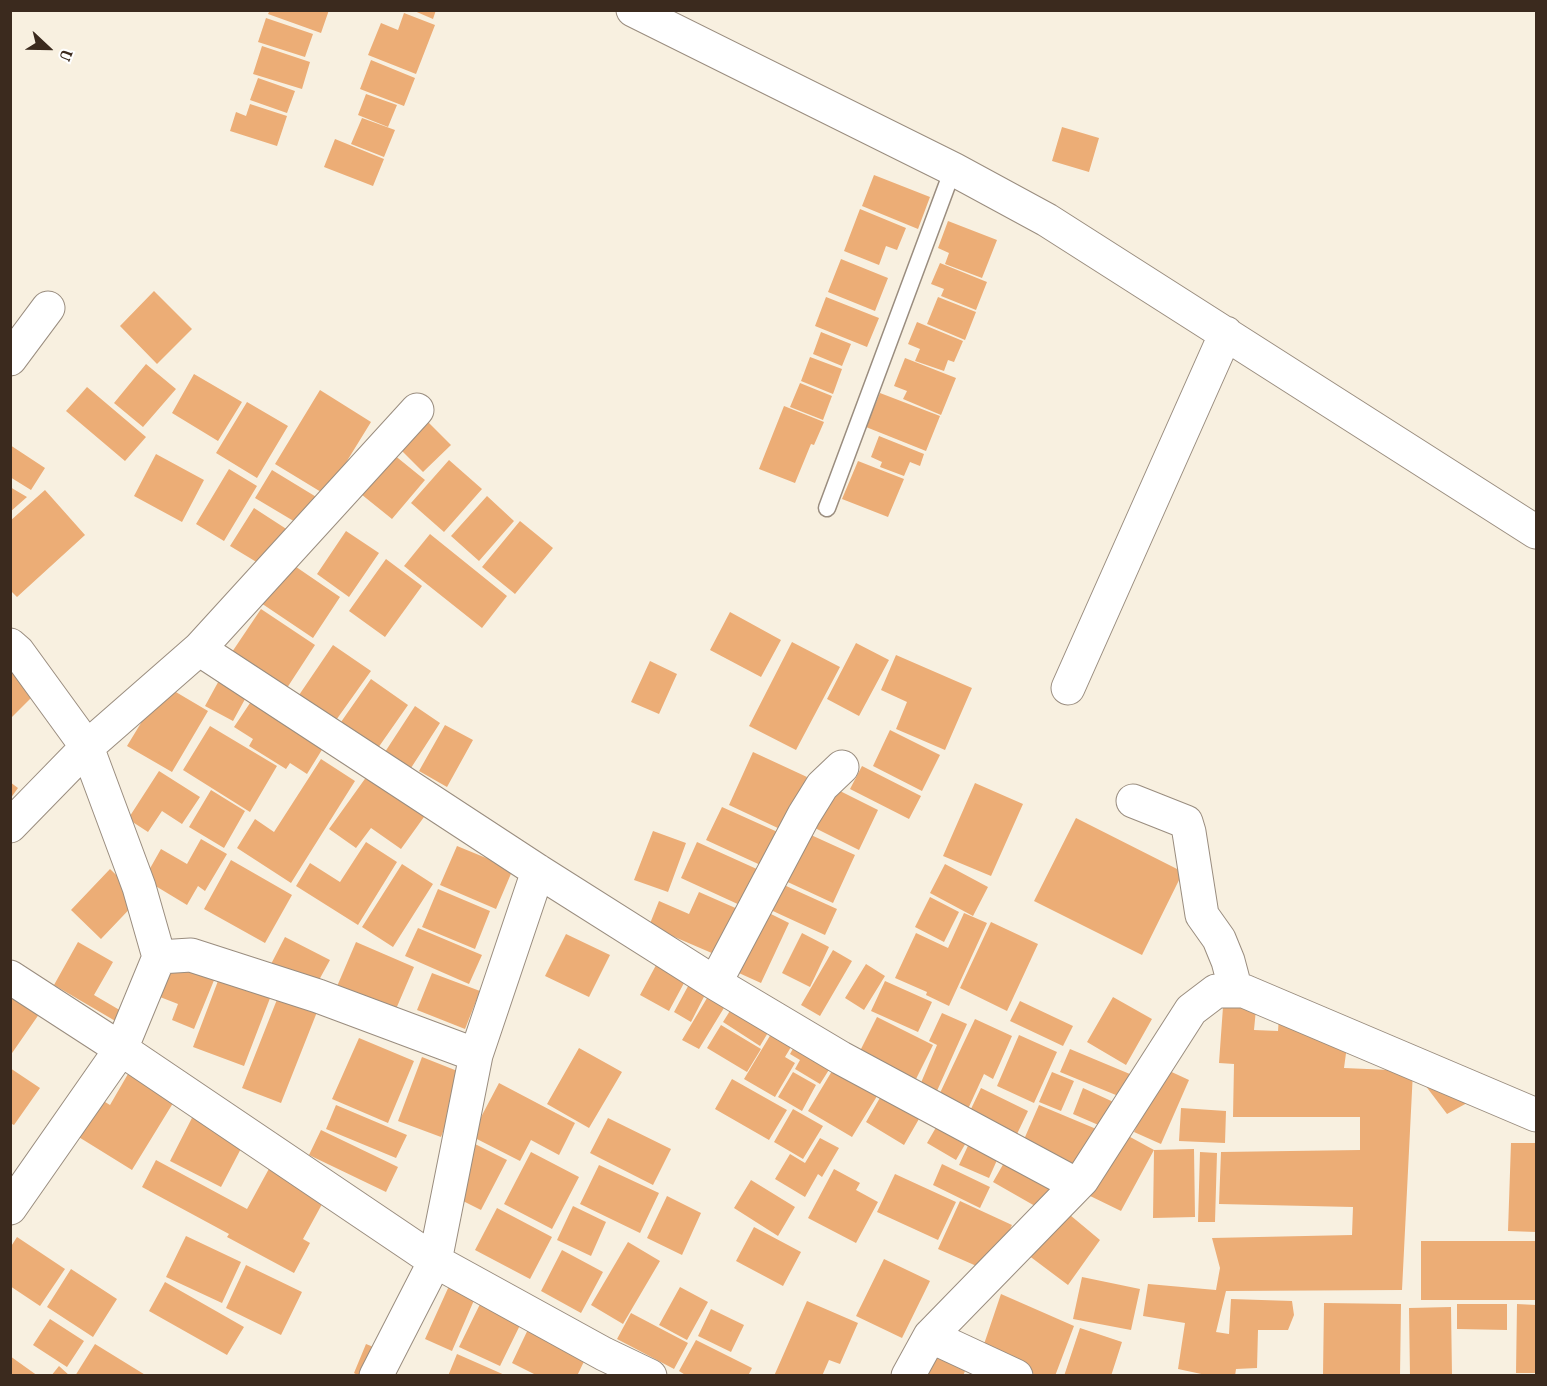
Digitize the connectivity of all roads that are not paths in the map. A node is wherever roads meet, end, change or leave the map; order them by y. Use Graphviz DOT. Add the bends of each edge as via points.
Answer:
graph roads {
  1 [pos="633,10"];
  2 [pos="953,169"];
  3 [pos="48,308"];
  4 [pos="1226,333"];
  5 [pos="10,359"];
  6 [pos="417,410"];
  7 [pos="827,508"];
  8 [pos="1536,532"];
  9 [pos="10,645"];
  10 [pos="200,649"];
  11 [pos="1068,688"];
  12 [pos="87,747"];
  13 [pos="842,767"];
  14 [pos="1133,801"];
  15 [pos="10,826"];
  16 [pos="538,871"];
  17 [pos="159,957"];
  18 [pos="10,976"];
  19 [pos="715,983"];
  20 [pos="1236,991"];
  21 [pos="121,1049"];
  22 [pos="476,1055"];
  23 [pos="1536,1115"];
  24 [pos="1077,1185"];
  25 [pos="10,1208"];
  26 [pos="435,1262"];
  27 [pos="930,1336"];
  28 [pos="599,1365"];
  29 [pos="376,1376"];
  30 [pos="650,1376"];
  31 [pos="908,1376"];
  32 [pos="1016,1376"];
  1 -- 2 [label="street"];
  2 -- 4 [label="street" via="1047,220"];
  2 -- 7 [label="lane"];
  3 -- 5 [label="street"];
  4 -- 8 [label="street"];
  4 -- 11 [label="street"];
  6 -- 10 [label="street"];
  9 -- 12 [label="street"];
  10 -- 12 [label="street"];
  10 -- 16 [label="street"];
  12 -- 15 [label="street"];
  12 -- 17 [label="street" via="139,887"];
  13 -- 19 [label="street" via="822,786 804,815"];
  14 -- 20 [label="street" via="1181,819 1188,826 1202,915 1219,939"];
  16 -- 19 [label="street"];
  16 -- 22 [label="street"];
  17 -- 21 [label="street"];
  17 -- 22 [label="street" via="191,955 318,996"];
  18 -- 21 [label="street"];
  19 -- 24 [label="street" via="841,1058"];
  20 -- 23 [label="street" via="1244,991"];
  20 -- 24 [label="street" via="1216,991 1191,1010"];
  21 -- 25 [label="street"];
  21 -- 26 [label="street"];
  22 -- 26 [label="street"];
  24 -- 27 [label="street"];
  26 -- 28 [label="street"];
  26 -- 29 [label="street"];
  27 -- 31 [label="street"];
  27 -- 32 [label="street"];
  28 -- 30 [label="street"];
}
